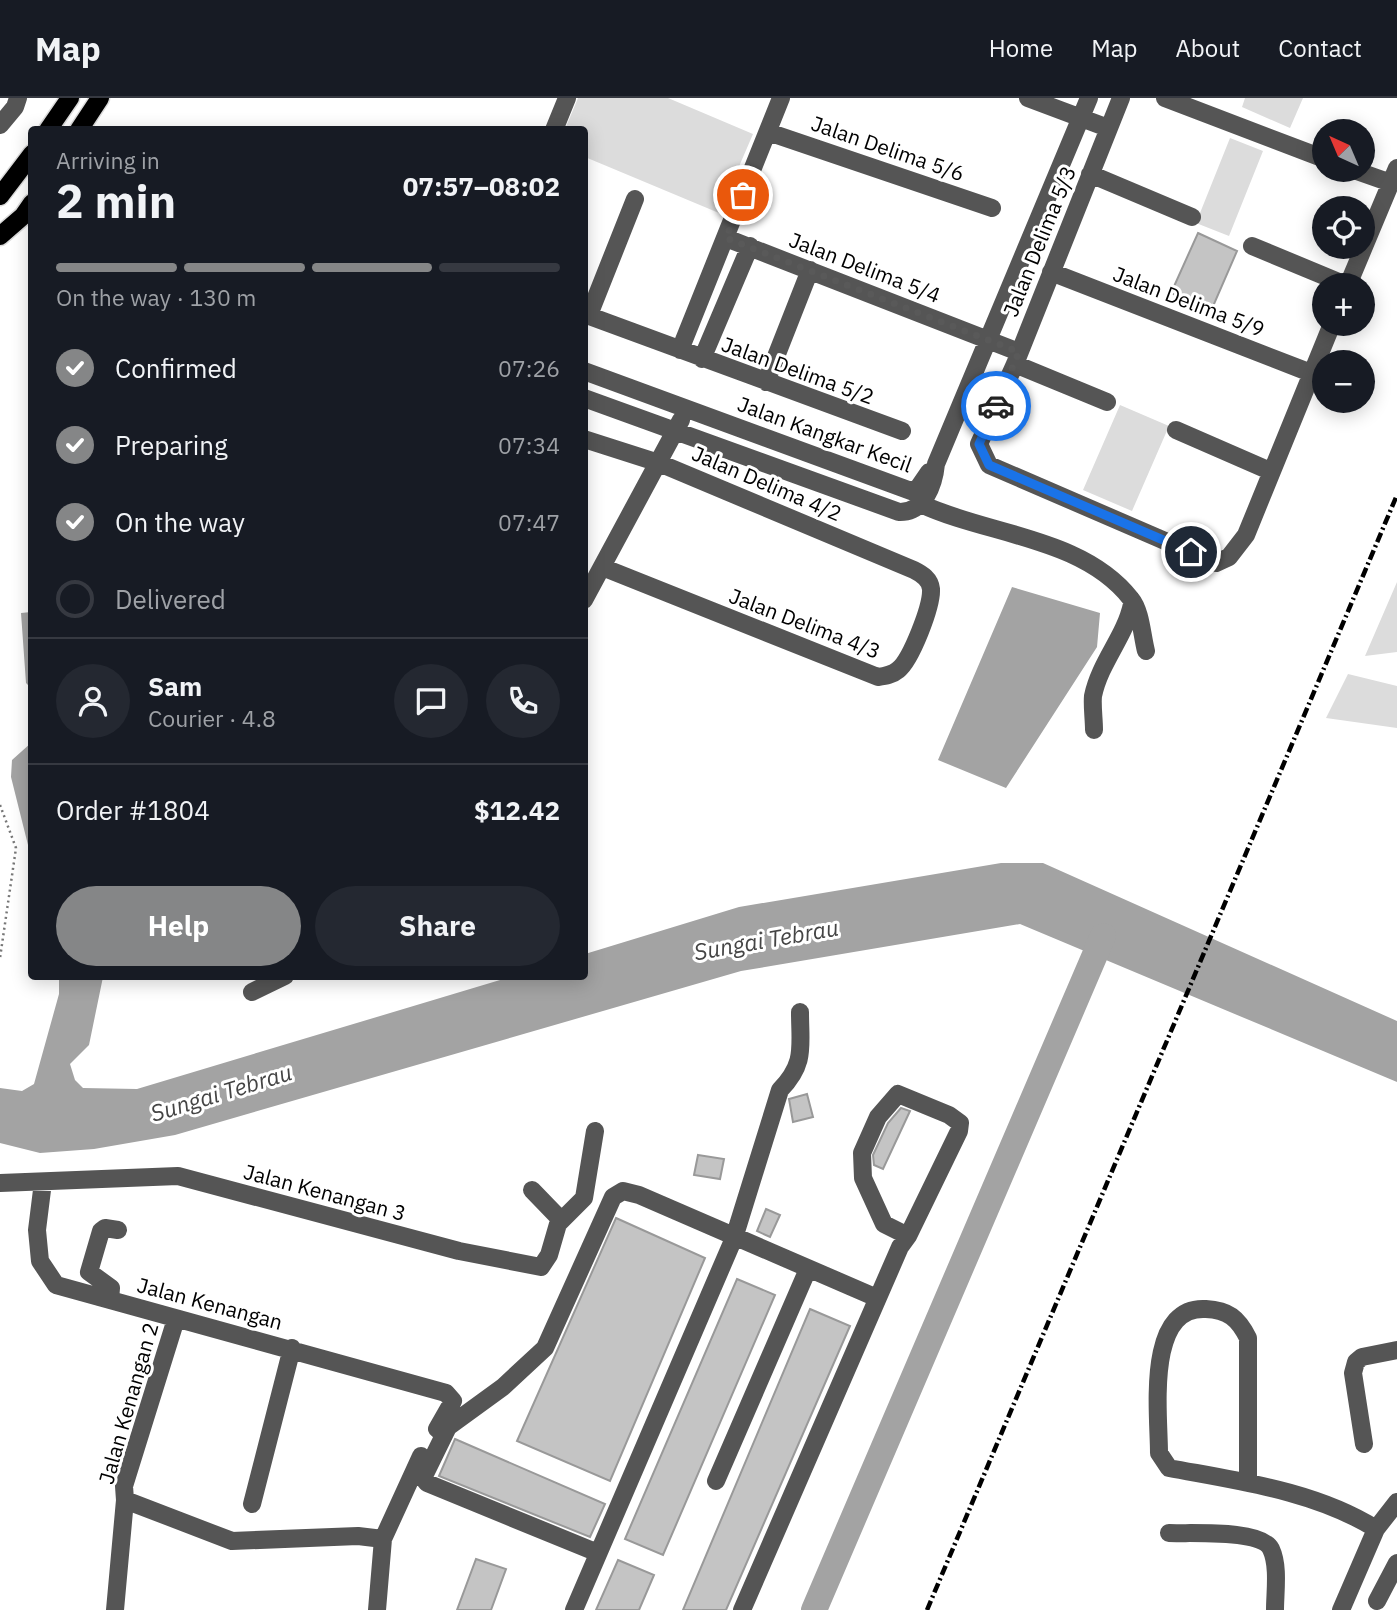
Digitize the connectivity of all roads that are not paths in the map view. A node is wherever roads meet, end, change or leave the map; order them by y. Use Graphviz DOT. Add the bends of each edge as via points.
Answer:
graph roads {
  1 [pos="18,98"];
  2 [pos="70,98"];
  3 [pos="100,98"];
  4 [pos="567,98"];
  5 [pos="781,98"];
  6 [pos="1028,98"];
  7 [pos="1089,98"];
  8 [pos="1121,98"];
  9 [pos="1165,98"];
  10 [pos="1082,116"];
  11 [pos="0,125"];
  12 [pos="51,126"];
  13 [pos="82,126"];
  14 [pos="556,126"];
  15 [pos="1108,128"];
  16 [pos="768,132"];
  17 [pos="1312,154"];
  18 [pos="28,159"];
  19 [pos="1376,173"];
  20 [pos="1090,174"];
  21 [pos="1394,176"];
  22 [pos="0,196"];
  23 [pos="635,199"];
  24 [pos="992,208"];
  25 [pos="28,215"];
  26 [pos="1192,217"];
  27 [pos="0,236"];
  28 [pos="726,238"];
  29 [pos="750,246"];
  30 [pos="1252,246"];
  31 [pos="810,270"];
  32 [pos="1051,272"];
  33 [pos="1318,273"];
  34 [pos="1352,273"];
  35 [pos="588,312"];
  36 [pos="588,314"];
  37 [pos="1327,336"];
  38 [pos="988,340"];
  39 [pos="680,350"];
  40 [pos="1017,358"];
  41 [pos="702,359"];
  42 [pos="588,372"];
  43 [pos="1311,373"];
  44 [pos="765,382"];
  45 [pos="588,399"];
  46 [pos="1107,402"];
  47 [pos="688,408"];
  48 [pos="1176,430"];
  49 [pos="676,431"];
  50 [pos="902,432"];
  51 [pos="588,440"];
  52 [pos="659,463"];
  53 [pos="936,464"];
  54 [pos="1270,471"];
  55 [pos="921,504"];
  56 [pos="603,567"];
  57 [pos="927,579"];
  58 [pos="588,593"];
  59 [pos="1133,600"];
  60 [pos="1146,651"];
  61 [pos="1094,730"];
  62 [pos="277,980"];
  63 [pos="252,992"];
  64 [pos="800,1012"];
  65 [pos="595,1131"];
  66 [pos="43,1182"];
  67 [pos="0,1183"];
  68 [pos="531,1190"];
  69 [pos="561,1220"];
  70 [pos="118,1230"];
  71 [pos="908,1236"];
  72 [pos="733,1238"];
  73 [pos="808,1269"];
  74 [pos="877,1298"];
  75 [pos="110,1300"];
  76 [pos="176,1319"];
  77 [pos="292,1348"];
  78 [pos="1397,1350"];
  79 [pos="1364,1444"];
  80 [pos="716,1481"];
  81 [pos="1248,1483"];
  82 [pos="125,1500"];
  83 [pos="1397,1502"];
  84 [pos="252,1504"];
  85 [pos="1376,1529"];
  86 [pos="1169,1533"];
  87 [pos="383,1539"];
  88 [pos="598,1553"];
  89 [pos="1397,1563"];
  90 [pos="1377,1601"];
  91 [pos="115,1610"];
  92 [pos="377,1610"];
  93 [pos="574,1610"];
  94 [pos="742,1610"];
  95 [pos="1275,1610"];
  96 [pos="1341,1610"];
  1 -- 11 [label="street"];
  2 -- 12 [label="main road"];
  3 -- 13 [label="main road"];
  4 -- 14 [label="street"];
  5 -- 16 [label="street"];
  6 -- 10 [label="street"];
  7 -- 10 [label="street"];
  8 -- 15 [label="street, Jalan Delima 5/3"];
  9 -- 17 [label="street"];
  10 -- 15 [label="street"];
  10 -- 38 [label="street"];
  15 -- 20 [label="street, Jalan Delima 5/3"];
  16 -- 24 [label="street, Jalan Delima 5/6"];
  16 -- 28 [label="street"];
  18 -- 22 [label="main road"];
  19 -- 21 [label="street"];
  20 -- 26 [label="street"];
  20 -- 32 [label="street, Jalan Delima 5/3"];
  21 -- 34 [label="street"];
  23 -- 35 [label="street"];
  25 -- 27 [label="main road"];
  28 -- 29 [label="street, Jalan Delima 5/4"];
  28 -- 39 [label="street"];
  29 -- 31 [label="street, Jalan Delima 5/4"];
  29 -- 41 [label="street"];
  30 -- 33 [label="street"];
  31 -- 38 [label="street, Jalan Delima 5/4"];
  31 -- 44 [label="street"];
  32 -- 40 [label="street, Jalan Delima 5/3"];
  32 -- 43 [label="street, Jalan Delima 5/9"];
  36 -- 39 [label="street, Jalan Delima 5/2"];
  37 -- 43 [label="street, Jalan Delima 5/3"];
  38 -- 40 [label="street, Jalan Delima 5/4"];
  38 -- 53 [label="street"];
  39 -- 41 [label="street, Jalan Delima 5/2"];
  40 -- 46 [label="street, Jalan Delima 5/4"];
  40 -- 54 [label="street, Jalan Delima 5/3" via="979,444 989,465 1216,563 1229,556 1245,535"];
  41 -- 44 [label="street, Jalan Delima 5/2"];
  42 -- 47 [label="street, Jalan Kangkar Kecil"];
  43 -- 54 [label="street, Jalan Delima 5/3"];
  44 -- 50 [label="street, Jalan Delima 5/2"];
  45 -- 49 [label="street, Jalan Kangkar Kecil"];
  47 -- 49 [label="street"];
  47 -- 53 [label="street, Jalan Kangkar Kecil" via="911,491"];
  48 -- 54 [label="street"];
  49 -- 52 [label="street"];
  49 -- 55 [label="street, Jalan Kangkar Kecil" via="899,512"];
  51 -- 52 [label="street, Jalan Delima 4/2"];
  52 -- 56 [label="street"];
  52 -- 57 [label="street, Jalan Delima 4/2"];
  53 -- 55 [label="street, Jalan Kangkar Kecil"];
  55 -- 59 [label="street" via="1065,551 1107,576"];
  56 -- 57 [label="street, Jalan Delima 4/3" via="878,677 904,664 928,607 931,590"];
  56 -- 58 [label="street"];
  59 -- 60 [label="street"];
  59 -- 61 [label="street" via="1127,627 1102,668 1093,697"];
  62 -- 63 [label="street"];
  64 -- 72 [label="street" via="800,1063 780,1090"];
  65 -- 69 [label="street" via="583,1198"];
  66 -- 67 [label="street, Jalan Kenangan 3"];
  66 -- 69 [label="street, Jalan Kenangan 3" via="178,1176 458,1251 536,1267 546,1263"];
  66 -- 75 [label="street, Jalan Kenangan" via="37,1230 40,1261 56,1285"];
  68 -- 69 [label="street"];
  70 -- 75 [label="street" via="101,1231 89,1272 111,1288"];
  71 -- 71 [label="street" via="884,1224 863,1178 862,1153 878,1117 898,1094 960,1123"];
  71 -- 74 [label="street"];
  72 -- 73 [label="street"];
  72 -- 88 [label="street"];
  72 -- 88 [label="street" via="639,1195 623,1191 613,1197 545,1348 503,1387 448,1427 423,1478"];
  73 -- 74 [label="street"];
  73 -- 80 [label="street"];
  74 -- 94 [label="street"];
  75 -- 76 [label="street, Jalan Kenangan"];
  76 -- 77 [label="street, Jalan Kenangan"];
  76 -- 82 [label="street, Jalan Kenangan 2" via="124,1486"];
  77 -- 84 [label="street"];
  77 -- 87 [label="street, Jalan Kenangan" via="446,1393 453,1401 409,1480"];
  78 -- 79 [label="street" via="1356,1362 1353,1373"];
  81 -- 81 [label="street" via="1169,1468 1159,1453 1160,1359 1166,1333 1184,1314 1201,1308 1224,1310 1239,1322 1248,1338"];
  81 -- 85 [label="street" via="1322,1503"];
  82 -- 87 [label="street, Jalan Kenangan 2" via="232,1541"];
  82 -- 91 [label="street, Jalan Kenangan 2"];
  83 -- 85 [label="street"];
  85 -- 96 [label="street"];
  86 -- 95 [label="street" via="1237,1535 1270,1546 1275,1559"];
  87 -- 92 [label="street"];
  88 -- 93 [label="street"];
  89 -- 90 [label="street"];
}
